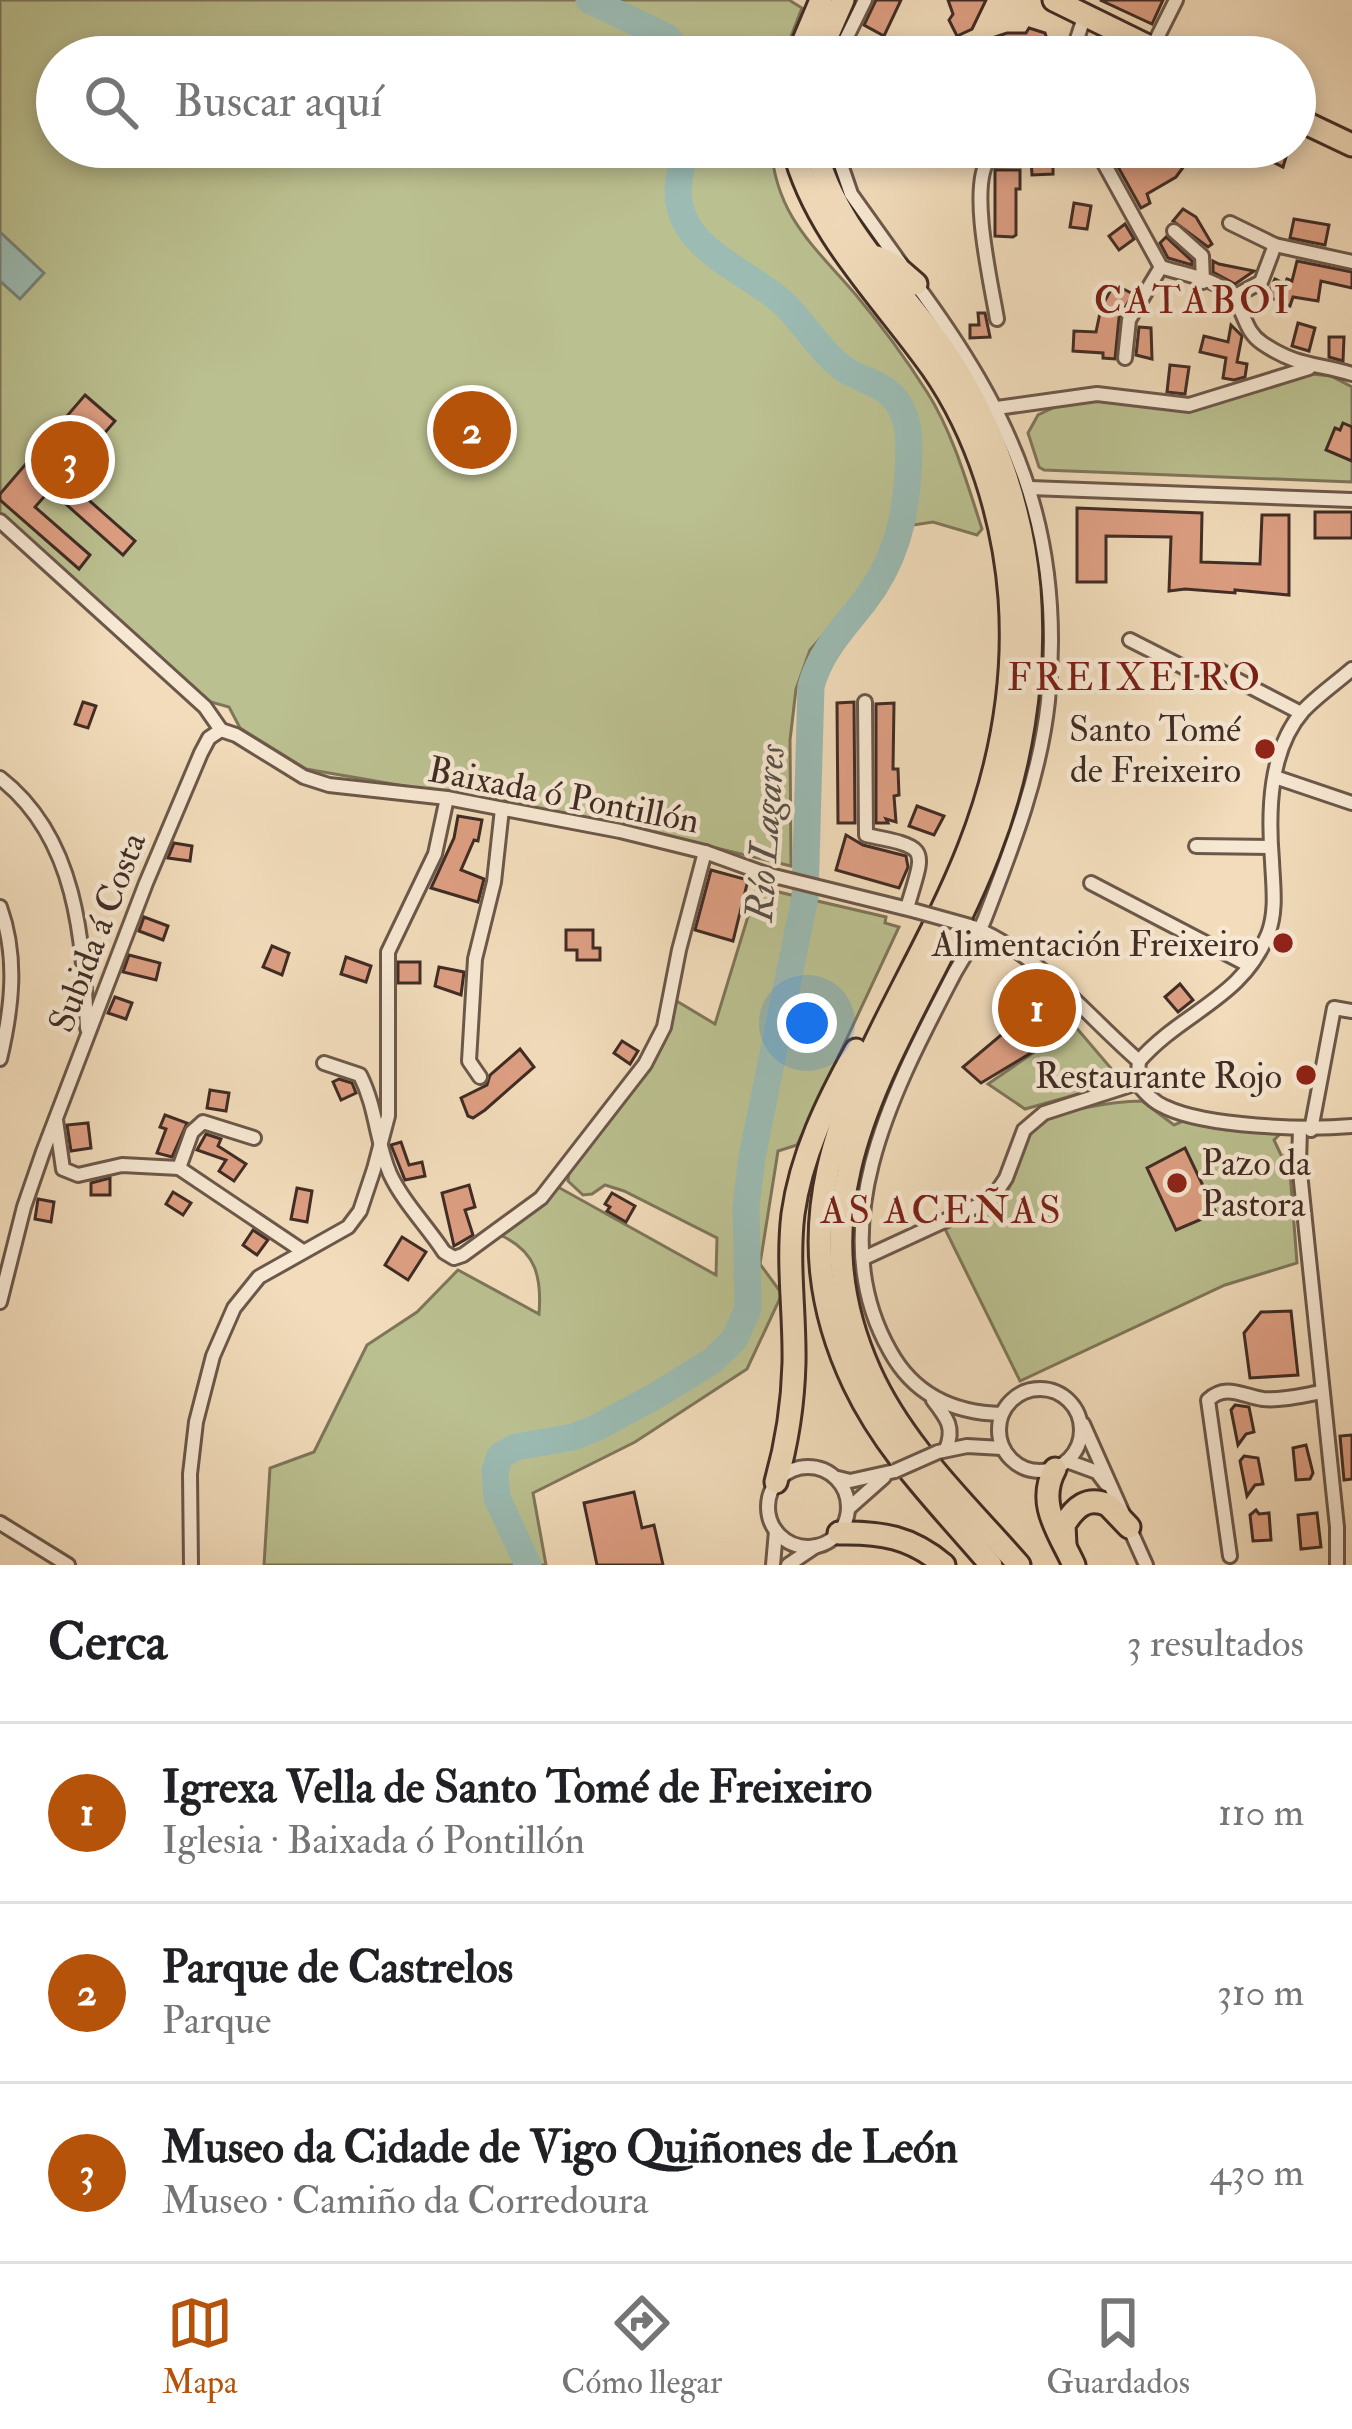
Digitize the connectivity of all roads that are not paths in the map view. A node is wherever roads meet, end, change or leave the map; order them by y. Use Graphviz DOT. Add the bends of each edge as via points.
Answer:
graph roads {
  1 [pos="821,0"];
  2 [pos="843,0"];
  3 [pos="865,0"];
  4 [pos="1054,0"];
  5 [pos="1176,0"];
  6 [pos="1084,15"];
  7 [pos="806,36"];
  8 [pos="827,36"];
  9 [pos="847,36"];
  10 [pos="1078,36"];
  11 [pos="1128,36"];
  12 [pos="1166,36"];
  13 [pos="1316,128"];
  14 [pos="1352,146"];
  15 [pos="801,168"];
  16 [pos="822,168"];
  17 [pos="842,168"];
  18 [pos="983,168"];
  19 [pos="1106,168"];
  20 [pos="1230,223"];
  21 [pos="1174,231"];
  22 [pos="1275,245"];
  23 [pos="870,254"];
  24 [pos="1352,262"];
  25 [pos="1161,267"];
  26 [pos="1204,282"];
  27 [pos="916,284"];
  28 [pos="1233,297"];
  29 [pos="997,319"];
  30 [pos="1125,358"];
  31 [pos="1309,368"];
  32 [pos="1352,374"];
  33 [pos="997,408"];
  34 [pos="1030,488"];
  35 [pos="1352,500"];
  36 [pos="0,521"];
  37 [pos="1130,640"];
  38 [pos="1352,669"];
  39 [pos="865,702"];
  40 [pos="1301,713"];
  41 [pos="221,730"];
  42 [pos="0,778"];
  43 [pos="1275,778"];
  44 [pos="446,798"];
  45 [pos="1352,802"];
  46 [pos="502,809"];
  47 [pos="1196,846"];
  48 [pos="1270,847"];
  49 [pos="705,852"];
  50 [pos="1091,883"];
  51 [pos="0,907"];
  52 [pos="912,909"];
  53 [pos="975,928"];
  54 [pos="1248,965"];
  55 [pos="902,987"];
  56 [pos="1352,1011"];
  57 [pos="88,1036"];
  58 [pos="0,1059"];
  59 [pos="1139,1060"];
  60 [pos="324,1064"];
  61 [pos="480,1077"];
  62 [pos="1137,1083"];
  63 [pos="56,1118"];
  64 [pos="1352,1126"];
  65 [pos="1305,1129"];
  66 [pos="254,1138"];
  67 [pos="381,1150"];
  68 [pos="179,1168"];
  69 [pos="302,1250"];
  70 [pos="864,1258"];
  71 [pos="0,1302"];
  72 [pos="1322,1392"];
  73 [pos="932,1399"];
  74 [pos="1002,1414"];
  75 [pos="1078,1417"];
  76 [pos="1002,1448"];
  77 [pos="942,1451"];
  78 [pos="1061,1465"];
  79 [pos="891,1473"];
  80 [pos="836,1477"];
  81 [pos="776,1482"];
  82 [pos="849,1508"];
  83 [pos="0,1523"];
  84 [pos="1129,1527"];
  85 [pos="776,1531"];
  86 [pos="839,1533"];
  87 [pos="816,1546"];
  88 [pos="1070,1555"];
  89 [pos="1230,1556"];
  90 [pos="68,1565"];
  91 [pos="191,1565"];
  92 [pos="773,1565"];
  93 [pos="788,1565"];
  94 [pos="944,1565"];
  95 [pos="991,1565"];
  96 [pos="1018,1565"];
  97 [pos="1147,1565"];
  98 [pos="1336,1565"];
  1 -- 7 [label="main road"];
  2 -- 8 [label="main road"];
  3 -- 9 [label="street"];
  4 -- 6 [label="main road"];
  5 -- 12 [label="street"];
  6 -- 10 [label="street"];
  6 -- 11 [label="main road"];
  13 -- 14 [label="main road"];
  15 -- 55 [label="main road" via="816,211 935,372 965,427 1006,568 1010,676 990,785 956,879"];
  16 -- 23 [label="main road"];
  17 -- 27 [label="street" via="851,194"];
  18 -- 29 [label="street"];
  19 -- 25 [label="street"];
  20 -- 22 [label="street"];
  21 -- 26 [label="street" via="1202,256"];
  22 -- 24 [label="street"];
  22 -- 28 [label="street" via="1261,282"];
  23 -- 27 [label="main road"];
  23 -- 96 [label="main road" via="950,358 997,451 1027,565 1030,655 999,825 857,1132 842,1211 843,1266 857,1337 885,1401"];
  25 -- 26 [label="street"];
  25 -- 30 [label="street" via="1129,320"];
  26 -- 28 [label="street"];
  27 -- 33 [label="street"];
  28 -- 31 [label="street" via="1253,336"];
  31 -- 32 [label="street"];
  31 -- 33 [label="street" via="1189,405 1097,394"];
  33 -- 34 [label="street"];
  34 -- 35 [label="street"];
  34 -- 53 [label="street" via="1050,603 1047,705 1029,797"];
  36 -- 41 [label="street" via="206,707"];
  37 -- 40 [label="street" via="1187,669 1214,668"];
  38 -- 40 [label="street"];
  39 -- 52 [label="street" via="866,835 919,851"];
  40 -- 43 [label="street"];
  41 -- 44 [label="street, Baixada ó Pontillón" via="304,777"];
  41 -- 57 [label="street, Subida á Costa" via="201,752"];
  42 -- 57 [label="street" via="44,827 72,889"];
  43 -- 45 [label="street"];
  43 -- 48 [label="street"];
  44 -- 46 [label="street, Baixada ó Pontillón"];
  44 -- 67 [label="street" via="435,854 388,952"];
  46 -- 49 [label="street, Baixada ó Pontillón"];
  46 -- 61 [label="street" via="475,959 469,1061"];
  47 -- 48 [label="street"];
  48 -- 54 [label="street" via="1274,914"];
  49 -- 52 [label="street, Baixada ó Pontillón"];
  49 -- 67 [label="street" via="655,1048 527,1210 464,1255 448,1256"];
  50 -- 54 [label="street"];
  51 -- 58 [label="street" via="12,978"];
  52 -- 53 [label="street, Baixada ó Pontillón, bridge"];
  53 -- 59 [label="street, Baixada ó Pontillón" via="1032,963"];
  53 -- 70 [label="street" via="875,1145"];
  54 -- 59 [label="street" via="1230,991 1169,1029"];
  55 -- 81 [label="main road" via="869,1026 806,1155 790,1274 792,1398"];
  55 -- 95 [label="main road" via="860,1069 832,1150 822,1215 824,1281 843,1355 870,1414"];
  56 -- 65 [label="street" via="1334,1008"];
  57 -- 63 [label="street, Subida á Costa"];
  59 -- 62 [label="street"];
  60 -- 67 [label="street" via="360,1075"];
  62 -- 65 [label="street" via="1177,1112"];
  62 -- 70 [label="street" via="1044,1113 1024,1130 992,1199"];
  63 -- 68 [label="street" via="62,1169 71,1175 122,1165"];
  63 -- 71 [label="street, Subida á Costa"];
  64 -- 65 [label="street"];
  65 -- 72 [label="street" via="1300,1163"];
  66 -- 68 [label="street" via="203,1122"];
  67 -- 69 [label="street" via="355,1220"];
  68 -- 69 [label="street"];
  69 -- 91 [label="street" via="259,1277 234,1308 213,1356 190,1474"];
  70 -- 73 [label="street" via="882,1337"];
  72 -- 89 [label="street" via="1266,1400 1232,1390 1208,1400"];
  72 -- 98 [label="street"];
  73 -- 74 [label="street"];
  73 -- 77 [label="street" via="952,1435"];
  74 -- 75 [label="street" via="1021,1394 1048,1390"];
  74 -- 76 [label="street"];
  75 -- 78 [label="street" via="1077,1448"];
  75 -- 84 [label="street"];
  76 -- 77 [label="street"];
  76 -- 78 [label="street" via="1019,1466 1043,1472"];
  77 -- 79 [label="street, bridge"];
  78 -- 84 [label="street" via="1096,1472"];
  78 -- 88 [label="main road" via="1046,1504"];
  79 -- 80 [label="street"];
  79 -- 82 [label="street"];
  80 -- 81 [label="street" via="805,1466"];
  80 -- 82 [label="street"];
  81 -- 85 [label="street" via="767,1509"];
  82 -- 86 [label="street"];
  83 -- 90 [label="street"];
  84 -- 88 [label="main road" via="1108,1505 1085,1503 1064,1525"];
  84 -- 97 [label="street"];
  85 -- 87 [label="street"];
  85 -- 92 [label="street"];
  86 -- 87 [label="street"];
  86 -- 94 [label="main road" via="894,1536"];
  87 -- 93 [label="street"];
}
